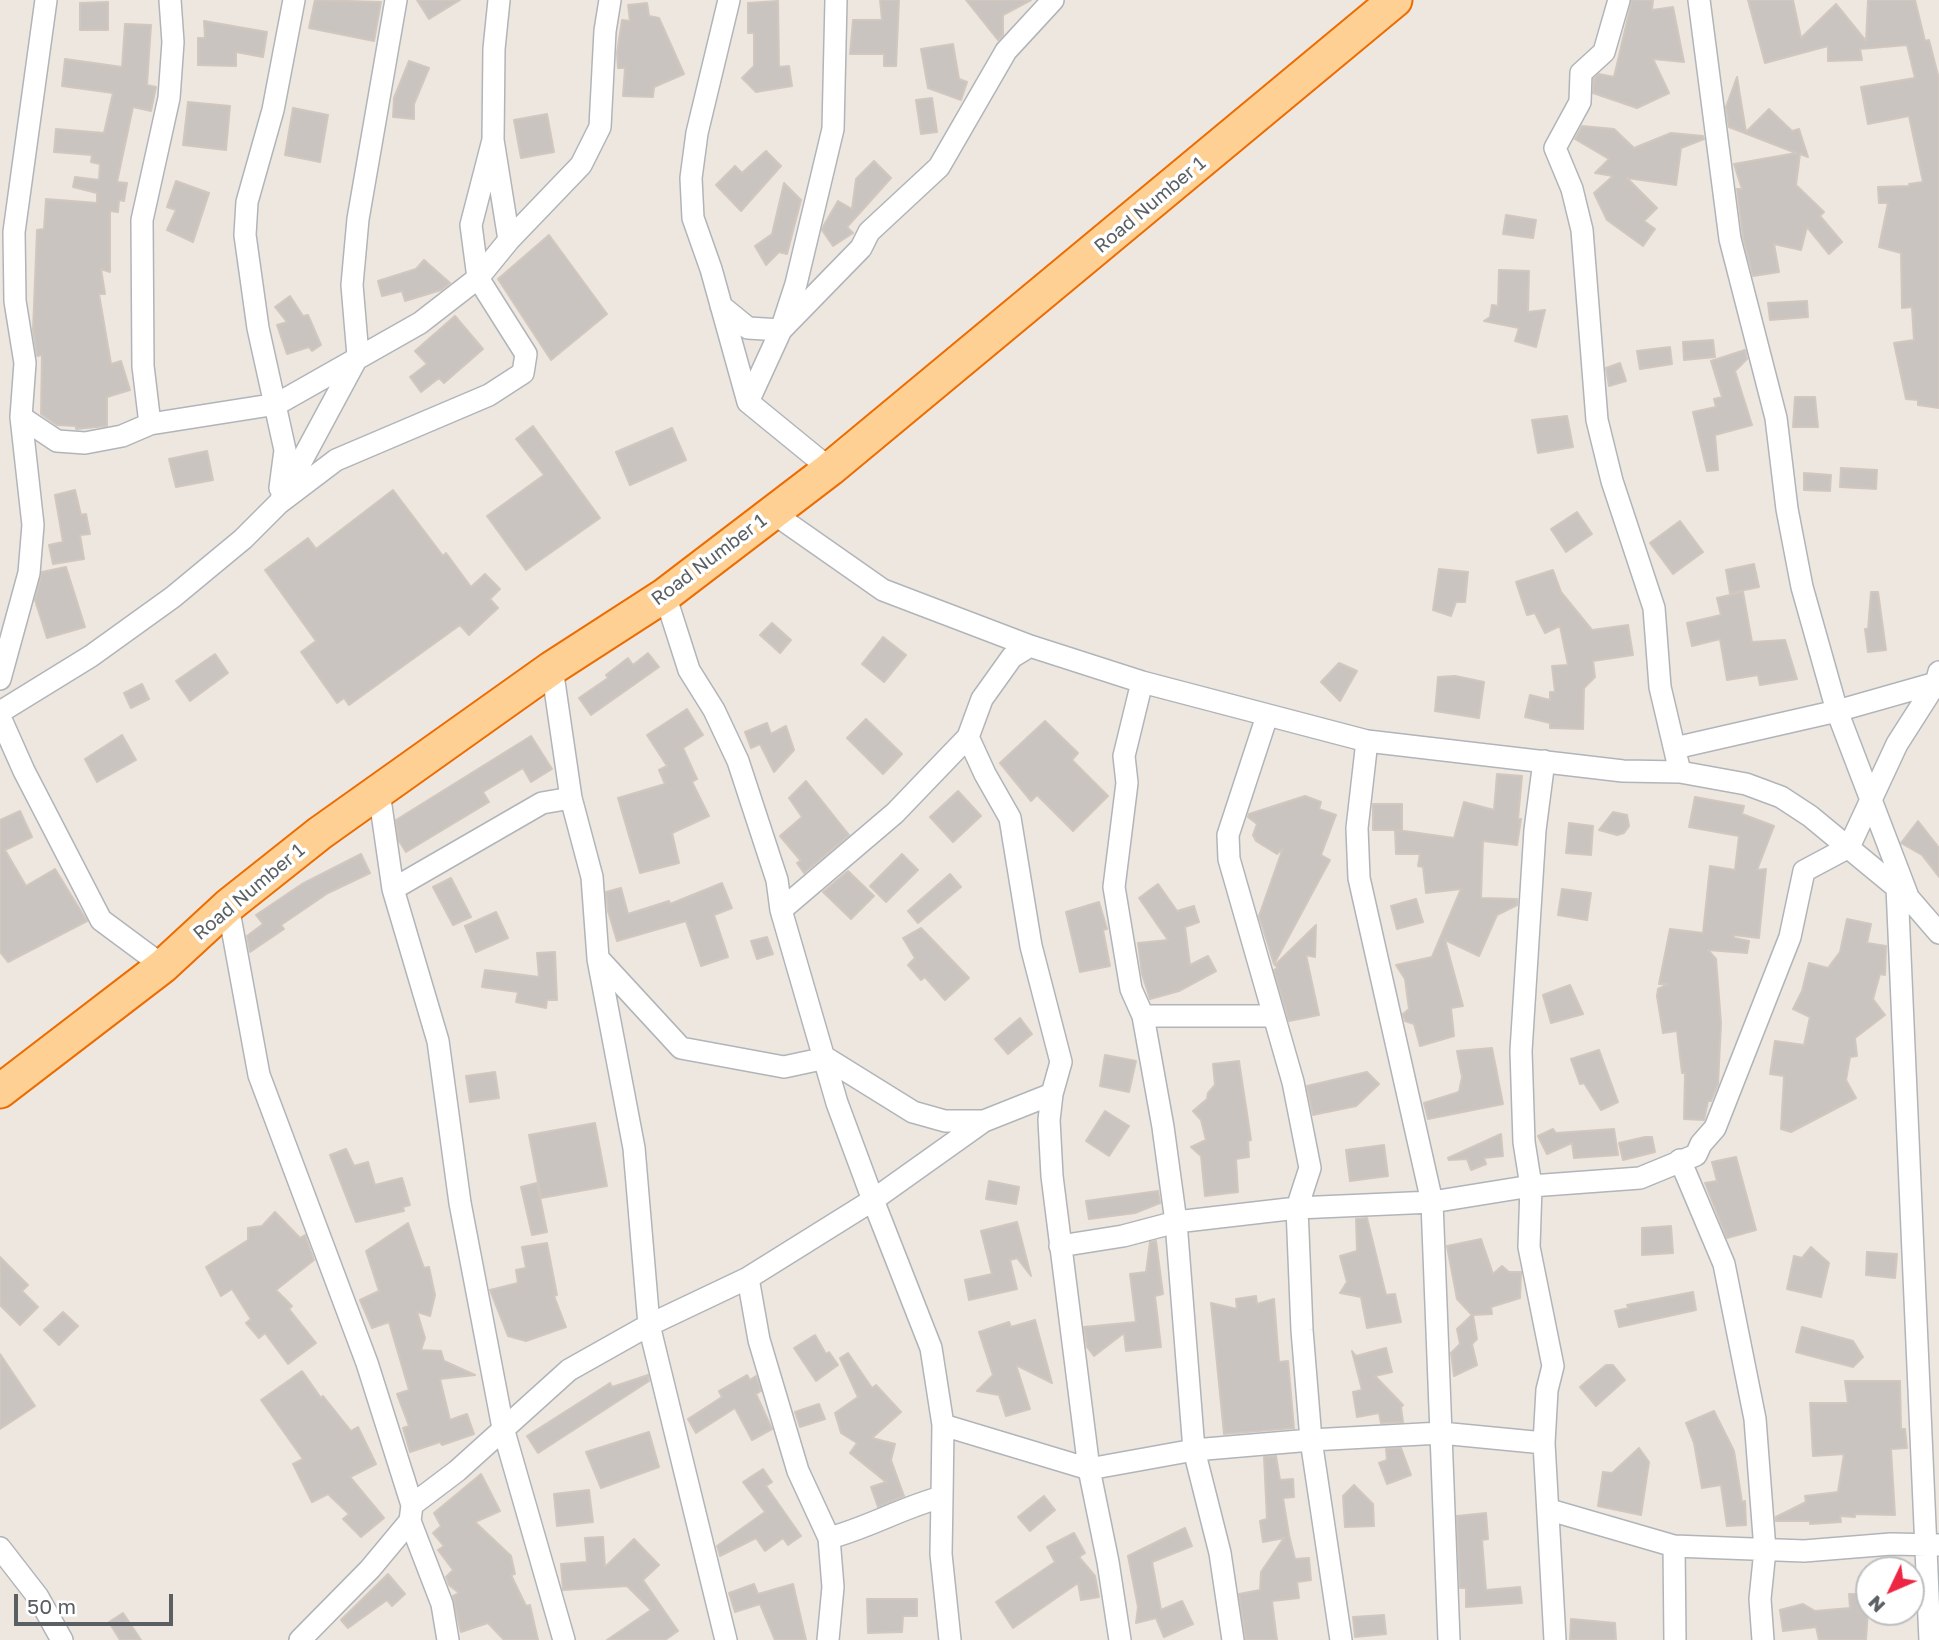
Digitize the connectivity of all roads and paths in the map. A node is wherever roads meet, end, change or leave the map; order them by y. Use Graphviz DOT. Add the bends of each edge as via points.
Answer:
graph roads {
  1 [pos="46,0"];
  2 [pos="170,0"];
  3 [pos="294,0"];
  4 [pos="396,0"];
  5 [pos="499,0"];
  6 [pos="610,0"];
  7 [pos="729,0"];
  8 [pos="836,0"];
  9 [pos="1053,0"];
  10 [pos="1395,0"];
  11 [pos="1619,0"];
  12 [pos="1699,0"];
  13 [pos="493,141"];
  14 [pos="509,240"];
  15 [pos="478,278"];
  16 [pos="721,306"];
  17 [pos="781,330"];
  18 [pos="358,356"];
  19 [pos="748,402"];
  20 [pos="277,404"];
  21 [pos="20,417"];
  22 [pos="150,424"];
  23 [pos="830,469"];
  24 [pos="278,504"];
  25 [pos="773,513"];
  26 [pos="665,595"];
  27 [pos="1030,646"];
  28 [pos="552,668"];
  29 [pos="0,679"];
  30 [pos="1938,679"];
  31 [pos="1142,682"];
  32 [pos="1837,711"];
  33 [pos="0,714"];
  34 [pos="1267,716"];
  35 [pos="968,737"];
  36 [pos="1367,741"];
  37 [pos="1675,748"];
  38 [pos="1544,761"];
  39 [pos="1680,772"];
  40 [pos="379,792"];
  41 [pos="1871,796"];
  42 [pos="572,798"];
  43 [pos="1849,847"];
  44 [pos="393,889"];
  45 [pos="1902,891"];
  46 [pos="228,906"];
  47 [pos="782,910"];
  48 [pos="1939,933"];
  49 [pos="598,958"];
  50 [pos="163,966"];
  51 [pos="1143,1016"];
  52 [pos="1274,1016"];
  53 [pos="826,1058"];
  54 [pos="0,1091"];
  55 [pos="1052,1094"];
  56 [pos="984,1121"];
  57 [pos="1680,1160"];
  58 [pos="1531,1186"];
  59 [pos="873,1200"];
  60 [pos="1432,1202"];
  61 [pos="1297,1208"];
  62 [pos="1177,1222"];
  63 [pos="1060,1246"];
  64 [pos="748,1278"];
  65 [pos="649,1325"];
  66 [pos="943,1425"];
  67 [pos="503,1428"];
  68 [pos="1441,1433"];
  69 [pos="1311,1440"];
  70 [pos="1544,1443"];
  71 [pos="1194,1450"];
  72 [pos="1089,1469"];
  73 [pos="942,1497"];
  74 [pos="1550,1510"];
  75 [pos="411,1513"];
  76 [pos="829,1538"];
  77 [pos="1931,1545"];
  78 [pos="1674,1546"];
  79 [pos="0,1548"];
  80 [pos="1765,1550"];
  81 [pos="62,1640"];
  82 [pos="300,1640"];
  83 [pos="449,1640"];
  84 [pos="564,1640"];
  85 [pos="726,1640"];
  86 [pos="828,1640"];
  87 [pos="950,1640"];
  88 [pos="1120,1640"];
  89 [pos="1233,1640"];
  90 [pos="1341,1640"];
  91 [pos="1449,1640"];
  92 [pos="1555,1640"];
  93 [pos="1675,1640"];
  94 [pos="1763,1640"];
  95 [pos="1930,1640"];
  1 -- 21 [label="street" via="14,232 15,301 25,363"];
  2 -- 22 [label="street" via="169,97 142,220 143,366"];
  3 -- 20 [label="street" via="273,110 247,202 245,235 258,328"];
  4 -- 18 [label="street" via="358,219 352,285"];
  5 -- 13 [label="street"];
  6 -- 14 [label="street" via="600,127 582,165"];
  7 -- 16 [label="street" via="697,133 691,178 694,218"];
  8 -- 17 [label="street" via="833,129"];
  9 -- 17 [label="street" via="1006,51 939,167 870,232 861,248"];
  10 -- 23 [label="highway, Road Number 1"];
  11 -- 37 [label="street" via="1604,52 1581,73 1580,102 1555,148 1582,230 1597,420 1654,608 1660,687"];
  12 -- 32 [label="street" via="1730,239 1776,418 1802,587"];
  13 -- 14 [label="street"];
  13 -- 15 [label="street" via="471,226"];
  14 -- 15 [label="street"];
  15 -- 18 [label="street" via="420,323"];
  15 -- 24 [label="street" via="526,354 523,373 489,395 336,460"];
  16 -- 17 [label="street" via="748,328"];
  16 -- 19 [label="street"];
  17 -- 19 [label="street"];
  18 -- 20 [label="street"];
  18 -- 24 [label="street"];
  19 -- 23 [label="street"];
  20 -- 22 [label="street"];
  20 -- 24 [label="street" via="285,450"];
  21 -- 22 [label="street" via="57,441 122,436"];
  21 -- 29 [label="street" via="33,525 29,573"];
  23 -- 25 [label="highway, Road Number 1"];
  24 -- 33 [label="street" via="173,597"];
  25 -- 26 [label="highway, Road Number 1"];
  25 -- 27 [label="street" via="883,590"];
  26 -- 28 [label="highway, Road Number 1"];
  26 -- 47 [label="street" via="689,670 738,761 777,880"];
  27 -- 31 [label="street"];
  27 -- 35 [label="street" via="1012,657 982,699"];
  28 -- 40 [label="highway, Road Number 1"];
  28 -- 42 [label="street"];
  30 -- 32 [label="street"];
  30 -- 41 [label="street"];
  31 -- 34 [label="street"];
  31 -- 51 [label="street" via="1124,756 1127,783 1114,887 1131,989"];
  32 -- 37 [label="street"];
  32 -- 41 [label="street"];
  33 -- 50 [label="street" via="24,771 101,920"];
  34 -- 36 [label="street"];
  34 -- 52 [label="street" via="1228,835 1229,859"];
  35 -- 47 [label="street" via="895,813"];
  35 -- 55 [label="street" via="1010,818 1029,934 1062,1062"];
  36 -- 38 [label="street"];
  36 -- 60 [label="street" via="1357,828 1359,878"];
  37 -- 39 [label="street"];
  38 -- 39 [label="street" via="1623,771"];
  38 -- 58 [label="street" via="1535,830 1521,1051 1524,1142"];
  39 -- 43 [label="street" via="1746,784 1781,797"];
  40 -- 44 [label="street"];
  40 -- 46 [label="highway, Road Number 1"];
  41 -- 43 [label="street"];
  41 -- 45 [label="street"];
  42 -- 44 [label="street" via="541,803"];
  42 -- 49 [label="street" via="592,877"];
  43 -- 45 [label="street"];
  43 -- 57 [label="street" via="1804,871 1790,937 1715,1128 1696,1155"];
  44 -- 67 [label="street" via="438,1041 460,1203"];
  45 -- 48 [label="street"];
  45 -- 77 [label="street" via="1923,1469"];
  46 -- 50 [label="highway, Road Number 1"];
  46 -- 75 [label="street" via="259,1075 367,1363"];
  47 -- 53 [label="street"];
  49 -- 53 [label="street" via="681,1048 784,1068"];
  49 -- 65 [label="street" via="634,1148"];
  50 -- 54 [label="highway, Road Number 1"];
  51 -- 52 [label="street"];
  51 -- 62 [label="street"];
  52 -- 61 [label="street" via="1310,1168"];
  53 -- 56 [label="street" via="914,1112 945,1121"];
  53 -- 59 [label="street" via="837,1103"];
  55 -- 56 [label="street"];
  55 -- 63 [label="street" via="1049,1120"];
  56 -- 59 [label="street"];
  57 -- 58 [label="street" via="1640,1178"];
  57 -- 80 [label="street" via="1724,1264 1755,1419"];
  58 -- 60 [label="street"];
  58 -- 70 [label="street" via="1529,1247 1553,1366"];
  59 -- 64 [label="street"];
  59 -- 66 [label="street" via="931,1348"];
  60 -- 61 [label="street"];
  60 -- 68 [label="street"];
  61 -- 62 [label="street"];
  61 -- 69 [label="street"];
  62 -- 63 [label="street"];
  62 -- 71 [label="street"];
  63 -- 72 [label="street"];
  64 -- 65 [label="street"];
  64 -- 76 [label="street" via="759,1340 798,1471"];
  65 -- 67 [label="street" via="569,1370"];
  65 -- 85 [label="street"];
  66 -- 72 [label="street"];
  66 -- 73 [label="street"];
  67 -- 75 [label="street"];
  67 -- 84 [label="street"];
  68 -- 69 [label="street"];
  68 -- 70 [label="street"];
  68 -- 91 [label="street"];
  69 -- 71 [label="street"];
  69 -- 90 [label="street"];
  70 -- 74 [label="street"];
  71 -- 72 [label="street"];
  71 -- 89 [label="street" via="1220,1553"];
  72 -- 88 [label="street"];
  73 -- 76 [label="street"];
  73 -- 87 [label="street" via="941,1554"];
  74 -- 78 [label="street"];
  74 -- 92 [label="street"];
  75 -- 82 [label="street" via="370,1569"];
  75 -- 83 [label="street" via="442,1604"];
  76 -- 86 [label="street" via="833,1587"];
  77 -- 80 [label="street"];
  77 -- 95 [label="street"];
  78 -- 80 [label="street"];
  78 -- 93 [label="street"];
  79 -- 81 [label="street" via="38,1597"];
  80 -- 94 [label="street" via="1760,1599"];
}
